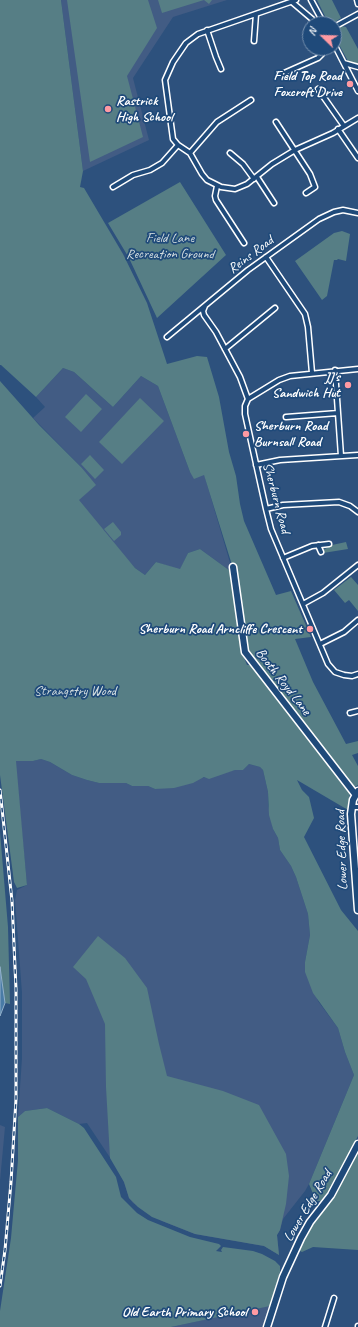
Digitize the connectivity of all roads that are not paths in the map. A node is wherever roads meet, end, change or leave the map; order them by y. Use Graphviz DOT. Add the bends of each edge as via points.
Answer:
graph roads {
  1 [pos="311,0"];
  2 [pos="357,0"];
  3 [pos="294,1"];
  4 [pos="358,4"];
  5 [pos="256,14"];
  6 [pos="358,14"];
  7 [pos="309,16"];
  8 [pos="320,16"];
  9 [pos="342,23"];
  10 [pos="207,30"];
  11 [pos="254,40"];
  12 [pos="320,56"];
  13 [pos="340,56"];
  14 [pos="344,63"];
  15 [pos="358,67"];
  16 [pos="221,69"];
  17 [pos="282,74"];
  18 [pos="318,88"];
  19 [pos="358,91"];
  20 [pos="251,100"];
  21 [pos="358,118"];
  22 [pos="276,122"];
  23 [pos="344,126"];
  24 [pos="338,129"];
  25 [pos="178,145"];
  26 [pos="295,150"];
  27 [pos="190,153"];
  28 [pos="230,153"];
  29 [pos="358,158"];
  30 [pos="256,178"];
  31 [pos="217,186"];
  32 [pos="113,187"];
  33 [pos="306,193"];
  34 [pos="274,203"];
  35 [pos="358,213"];
  36 [pos="244,243"];
  37 [pos="266,257"];
  38 [pos="205,306"];
  39 [pos="275,308"];
  40 [pos="167,337"];
  41 [pos="225,349"];
  42 [pos="358,369"];
  43 [pos="335,370"];
  44 [pos="312,373"];
  45 [pos="248,398"];
  46 [pos="338,413"];
  47 [pos="286,417"];
  48 [pos="358,455"];
  49 [pos="341,456"];
  50 [pos="256,465"];
  51 [pos="266,509"];
  52 [pos="358,512"];
  53 [pos="329,544"];
  54 [pos="318,545"];
  55 [pos="321,552"];
  56 [pos="283,558"];
  57 [pos="358,565"];
  58 [pos="233,567"];
  59 [pos="303,604"];
  60 [pos="358,620"];
  61 [pos="320,644"];
  62 [pos="358,674"];
  63 [pos="358,711"];
  64 [pos="350,713"];
  65 [pos="357,792"];
  66 [pos="355,807"];
  67 [pos="357,881"];
  68 [pos="358,910"];
  69 [pos="358,1144"];
  70 [pos="334,1298"];
  71 [pos="267,1327"];
  72 [pos="325,1327"];
  1 -- 8 [label="street"];
  2 -- 4 [label="street"];
  3 -- 5 [label="street"];
  3 -- 7 [label="street"];
  5 -- 10 [label="street"];
  5 -- 11 [label="street"];
  6 -- 9 [label="street"];
  10 -- 16 [label="street"];
  10 -- 25 [label="street" via="186,43 165,77 172,135"];
  12 -- 17 [label="street"];
  13 -- 14 [label="street"];
  14 -- 15 [label="street"];
  14 -- 19 [label="street"];
  18 -- 23 [label="street"];
  20 -- 27 [label="street" via="216,122"];
  21 -- 23 [label="street"];
  22 -- 26 [label="street"];
  23 -- 24 [label="street"];
  24 -- 26 [label="street"];
  24 -- 29 [label="street"];
  25 -- 27 [label="street"];
  25 -- 32 [label="street" via="162,163"];
  26 -- 30 [label="street" via="272,164"];
  26 -- 33 [label="street" via="315,187"];
  27 -- 31 [label="street" via="202,174"];
  28 -- 30 [label="street"];
  30 -- 31 [label="street" via="235,189"];
  30 -- 34 [label="street"];
  31 -- 36 [label="street" via="216,200"];
  35 -- 37 [label="street, Reins Road" via="344,210 326,215"];
  37 -- 38 [label="street, Reins Road"];
  37 -- 44 [label="street" via="305,314"];
  38 -- 40 [label="street, Reins Road"];
  38 -- 41 [label="street, Sherburn Road" via="204,315"];
  39 -- 41 [label="street"];
  41 -- 45 [label="street, Sherburn Road"];
  42 -- 43 [label="street"];
  43 -- 44 [label="street"];
  43 -- 46 [label="street"];
  44 -- 45 [label="street" via="285,377"];
  45 -- 50 [label="street, Sherburn Road" via="245,414"];
  46 -- 47 [label="street"];
  46 -- 49 [label="street"];
  48 -- 49 [label="street"];
  49 -- 50 [label="street" via="280,460"];
  50 -- 51 [label="street, Sherburn Road"];
  51 -- 52 [label="street" via="283,505 338,502"];
  51 -- 56 [label="street, Sherburn Road"];
  53 -- 54 [label="street"];
  54 -- 55 [label="street"];
  54 -- 56 [label="street"];
  56 -- 59 [label="street, Sherburn Road"];
  57 -- 59 [label="street" via="323,593"];
  58 -- 65 [label="street, Booth Royd Lane" via="245,652"];
  59 -- 61 [label="street, Sherburn Road"];
  60 -- 61 [label="street" via="340,634"];
  61 -- 62 [label="street, Sherburn Road" via="328,664 335,672 348,676"];
  63 -- 64 [label="street"];
  65 -- 66 [label="street, Lower Edge Road"];
  66 -- 67 [label="street, Lower Edge Road"];
  67 -- 68 [label="street, Lower Edge Road"];
  69 -- 71 [label="street, Lower Edge Road" via="301,1238 283,1277"];
  70 -- 72 [label="street"];
}
